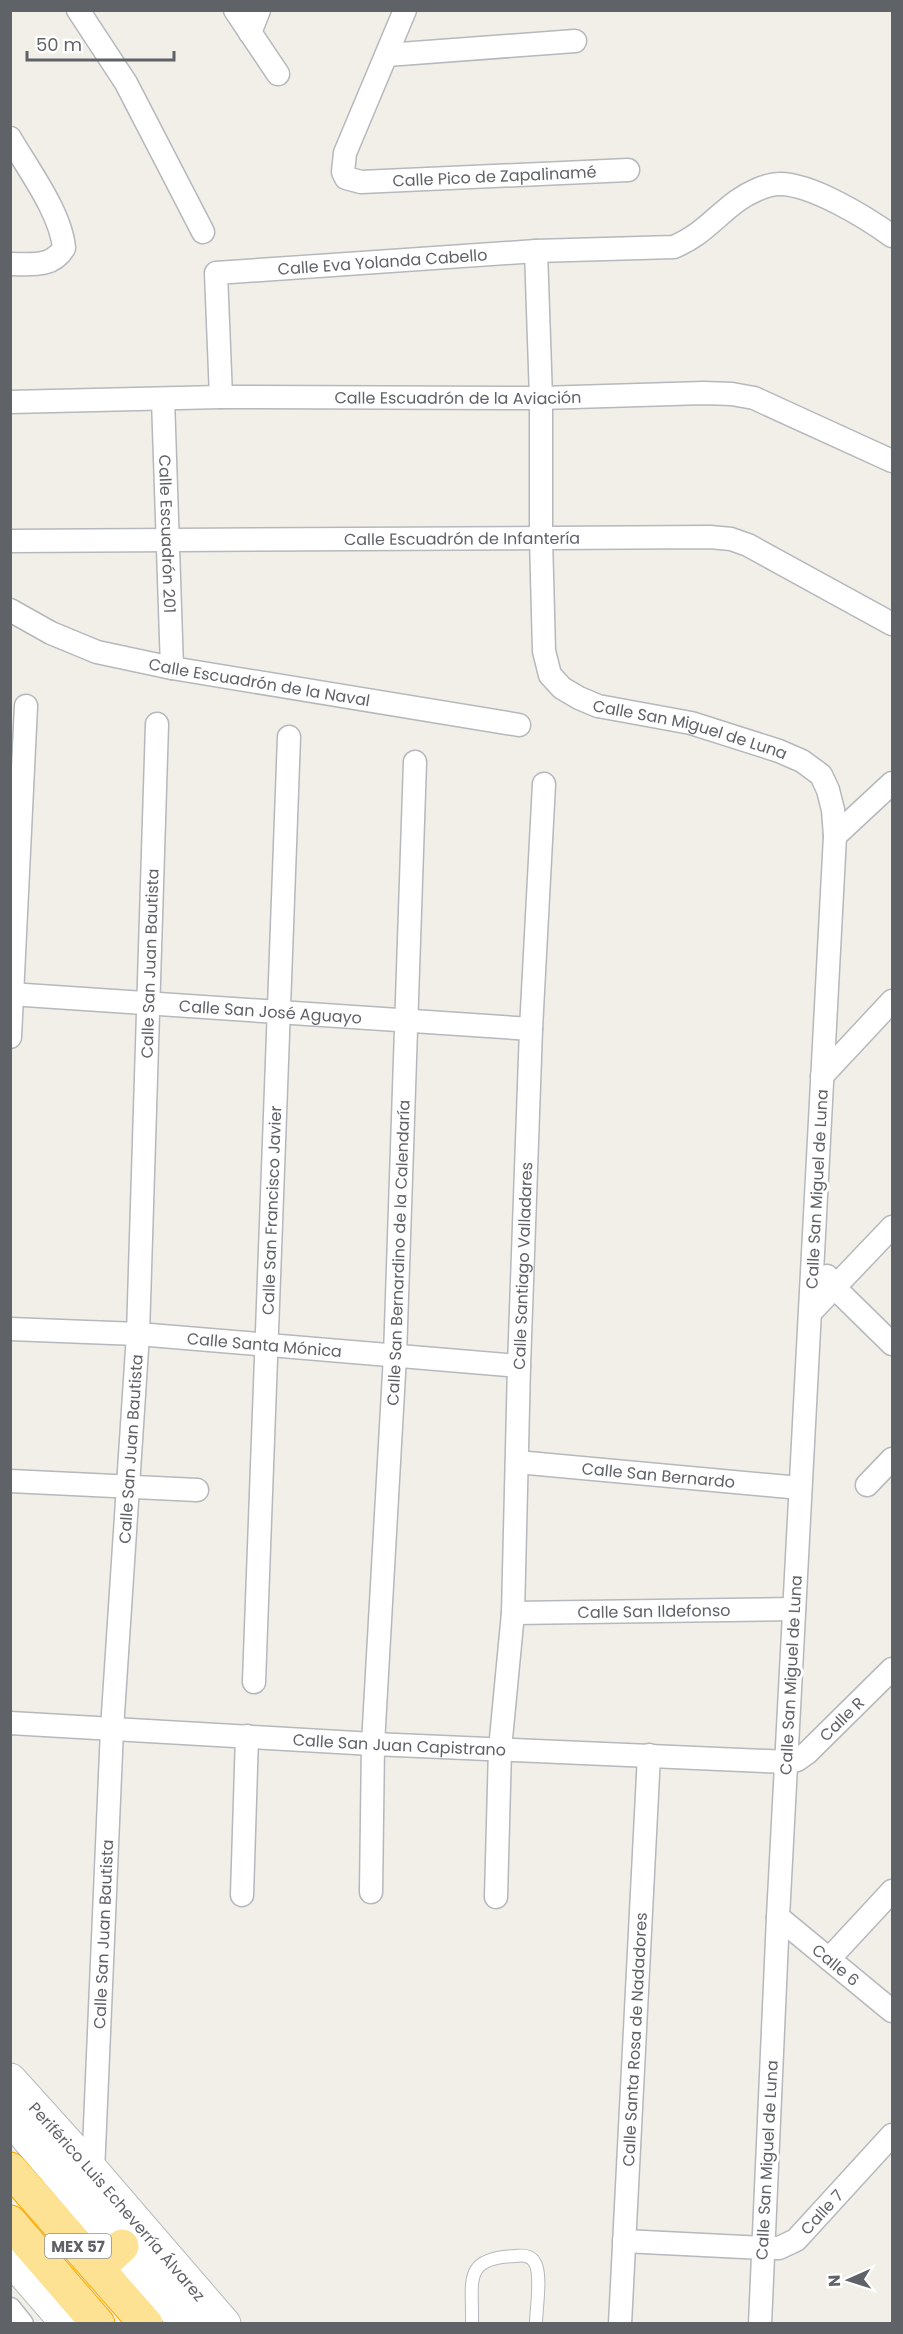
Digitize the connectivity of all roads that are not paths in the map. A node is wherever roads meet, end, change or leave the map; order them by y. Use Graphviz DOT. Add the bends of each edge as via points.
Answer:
graph roads {
  1 [pos="78,10"];
  2 [pos="235,10"];
  3 [pos="259,10"];
  4 [pos="405,10"];
  5 [pos="250,33"];
  6 [pos="575,41"];
  7 [pos="387,55"];
  8 [pos="278,74"];
  9 [pos="10,138"];
  10 [pos="628,170"];
  11 [pos="203,232"];
  12 [pos="892,236"];
  13 [pos="536,251"];
  14 [pos="10,264"];
  15 [pos="221,397"];
  16 [pos="541,398"];
  17 [pos="163,399"];
  18 [pos="10,402"];
  19 [pos="892,461"];
  20 [pos="541,538"];
  21 [pos="168,540"];
  22 [pos="10,541"];
  23 [pos="10,610"];
  24 [pos="892,624"];
  25 [pos="172,668"];
  26 [pos="26,706"];
  27 [pos="157,724"];
  28 [pos="519,725"];
  29 [pos="289,737"];
  30 [pos="415,762"];
  31 [pos="892,783"];
  32 [pos="544,784"];
  33 [pos="835,836"];
  34 [pos="11,994"];
  35 [pos="892,1001"];
  36 [pos="147,1003"];
  37 [pos="279,1011"];
  38 [pos="405,1019"];
  39 [pos="531,1029"];
  40 [pos="10,1037"];
  41 [pos="822,1076"];
  42 [pos="892,1227"];
  43 [pos="814,1258"];
  44 [pos="835,1288"];
  45 [pos="811,1312"];
  46 [pos="10,1329"];
  47 [pos="138,1334"];
  48 [pos="892,1344"];
  49 [pos="267,1346"];
  50 [pos="395,1356"];
  51 [pos="519,1366"];
  52 [pos="892,1459"];
  53 [pos="518,1462"];
  54 [pos="10,1481"];
  55 [pos="867,1485"];
  56 [pos="129,1486"];
  57 [pos="800,1488"];
  58 [pos="196,1490"];
  59 [pos="794,1610"];
  60 [pos="513,1613"];
  61 [pos="892,1669"];
  62 [pos="254,1682"];
  63 [pos="10,1723"];
  64 [pos="112,1729"];
  65 [pos="247,1736"];
  66 [pos="373,1743"];
  67 [pos="500,1749"];
  68 [pos="649,1755"];
  69 [pos="788,1762"];
  70 [pos="892,1891"];
  71 [pos="371,1892"];
  72 [pos="242,1895"];
  73 [pos="496,1898"];
  74 [pos="778,1917"];
  75 [pos="829,1959"];
  76 [pos="892,2011"];
  77 [pos="10,2080"];
  78 [pos="10,2117"];
  79 [pos="892,2135"];
  80 [pos="10,2169"];
  81 [pos="93,2172"];
  82 [pos="10,2222"];
  83 [pos="624,2241"];
  84 [pos="122,2246"];
  85 [pos="763,2248"];
  86 [pos="10,2258"];
  87 [pos="98,2268"];
  88 [pos="10,2309"];
  89 [pos="22,2324"];
  90 [pos="68,2324"];
  91 [pos="98,2324"];
  92 [pos="146,2324"];
  93 [pos="187,2324"];
  94 [pos="224,2324"];
  95 [pos="472,2324"];
  96 [pos="536,2324"];
  97 [pos="620,2324"];
  98 [pos="760,2324"];
  1 -- 11 [label="street" via="126,83"];
  2 -- 5 [label="street"];
  3 -- 5 [label="street"];
  4 -- 7 [label="street"];
  5 -- 8 [label="street"];
  6 -- 7 [label="street"];
  7 -- 10 [label="street, Calle Pico de Zapalinamé" via="345,153 342,165 346,178 361,182"];
  9 -- 14 [label="street" via="57,218 64,248 53,261"];
  12 -- 13 [label="street, Calle Eva Yolanda Cabello" via="831,200 797,186 780,184 738,200 693,239 674,247"];
  13 -- 15 [label="street, Calle Eva Yolanda Cabello" via="216,273"];
  13 -- 16 [label="street, Calle San Miguel de Luna"];
  15 -- 16 [label="street, Calle Escuadrón de la Aviación"];
  15 -- 17 [label="street, Calle Escuadrón de la Aviación"];
  16 -- 19 [label="street, Calle Escuadrón de la Aviación" via="732,394 754,398"];
  16 -- 20 [label="street, Calle San Miguel de Luna"];
  17 -- 18 [label="street, Calle Escuadrón de la Aviación"];
  17 -- 21 [label="street, Calle Escuadrón 201"];
  20 -- 21 [label="street, Calle Escuadrón de Infantería"];
  20 -- 24 [label="street, Calle Escuadrón de Infantería" via="731,539 806,574"];
  20 -- 33 [label="street, Calle San Miguel de Luna" via="544,651 550,675 562,688 598,706 691,723 802,761 821,776 828,790"];
  21 -- 22 [label="street, Calle Escuadrón de Infantería"];
  21 -- 25 [label="street, Calle Escuadrón 201"];
  23 -- 25 [label="street, Calle Escuadrón de la Naval" via="89,649"];
  25 -- 28 [label="street, Calle Escuadrón de la Naval"];
  26 -- 34 [label="street"];
  27 -- 36 [label="street, Calle San Juan Bautista"];
  29 -- 37 [label="street, Calle San Francisco Javier"];
  30 -- 38 [label="street, Calle San Bernardino de la Calendaría"];
  31 -- 33 [label="street"];
  32 -- 39 [label="street, Calle Santiago Valladares"];
  33 -- 41 [label="street, Calle San Miguel de Luna"];
  34 -- 36 [label="street, Calle San José Aguayo"];
  34 -- 40 [label="street"];
  35 -- 41 [label="street"];
  36 -- 37 [label="street, Calle San José Aguayo"];
  36 -- 47 [label="street, Calle San Juan Bautista"];
  37 -- 38 [label="street, Calle San José Aguayo"];
  37 -- 49 [label="street, Calle San Francisco Javier"];
  38 -- 39 [label="street, Calle San José Aguayo"];
  38 -- 50 [label="street, Calle San Bernardino de la Calendaría"];
  39 -- 51 [label="street, Calle Santiago Valladares"];
  41 -- 43 [label="street, Calle San Miguel de Luna"];
  42 -- 44 [label="street"];
  43 -- 44 [label="street"];
  43 -- 45 [label="street, Calle San Miguel de Luna"];
  44 -- 45 [label="street"];
  44 -- 48 [label="street"];
  45 -- 57 [label="street, Calle San Miguel de Luna"];
  46 -- 47 [label="street, Calle Santa Mónica"];
  47 -- 49 [label="street, Calle Santa Mónica"];
  47 -- 56 [label="street, Calle San Juan Bautista"];
  49 -- 50 [label="street, Calle Santa Mónica"];
  49 -- 62 [label="street, Calle San Francisco Javier"];
  50 -- 51 [label="street, Calle Santa Mónica"];
  50 -- 66 [label="street, Calle San Bernardino de la Calendaría"];
  51 -- 53 [label="street, Calle Santiago Valladares"];
  52 -- 55 [label="street"];
  53 -- 57 [label="street, Calle San Bernardo"];
  53 -- 60 [label="street, Calle Santiago Valladares"];
  54 -- 56 [label="street"];
  56 -- 58 [label="street"];
  56 -- 64 [label="street, Calle San Juan Bautista"];
  57 -- 59 [label="street, Calle San Miguel de Luna"];
  59 -- 60 [label="street, Calle San Ildefonso"];
  59 -- 69 [label="street, Calle San Miguel de Luna"];
  60 -- 67 [label="street, Calle Santiago Valladares"];
  61 -- 69 [label="street, Calle R" via="807,1752"];
  63 -- 64 [label="street, Calle San Juan Capistrano"];
  64 -- 65 [label="street, Calle San Juan Capistrano"];
  64 -- 81 [label="street, Calle San Juan Bautista"];
  65 -- 66 [label="street, Calle San Juan Capistrano"];
  65 -- 72 [label="street"];
  66 -- 67 [label="street, Calle San Juan Capistrano"];
  66 -- 71 [label="street, Calle San Bernardino de la Calendaría"];
  67 -- 68 [label="street, Calle San Juan Capistrano"];
  67 -- 73 [label="street, Calle Santiago Valladares"];
  68 -- 69 [label="street, Calle San Juan Capistrano"];
  68 -- 83 [label="street, Calle Santa Rosa de Nadadores"];
  69 -- 74 [label="street, Calle San Miguel de Luna"];
  70 -- 75 [label="street"];
  74 -- 75 [label="street, Calle 6"];
  74 -- 85 [label="street, Calle San Miguel de Luna"];
  75 -- 76 [label="street, Calle 6"];
  77 -- 81 [label="main road, Periférico Luis Echeverría Álvarez"];
  78 -- 84 [label="main road, Periférico Luis Echeverría Álvarez"];
  79 -- 85 [label="street, Calle 7" via="796,2240 779,2248"];
  80 -- 87 [label="highway, MEX 57"];
  81 -- 94 [label="main road, Periférico Luis Echeverría Álvarez"];
  82 -- 91 [label="highway, MEX 57"];
  83 -- 85 [label="street, Calle 7"];
  83 -- 97 [label="street, Calle Santa Rosa de Nadadores"];
  84 -- 87 [label="highway"];
  84 -- 93 [label="main road, Periférico Luis Echeverría Álvarez"];
  85 -- 98 [label="street, Calle San Miguel de Luna"];
  86 -- 90 [label="main road"];
  87 -- 92 [label="highway, MEX 57"];
  88 -- 89 [label="street"];
  95 -- 96 [label="lane" via="473,2282 479,2264 523,2255 536,2264 538,2273"];
}
